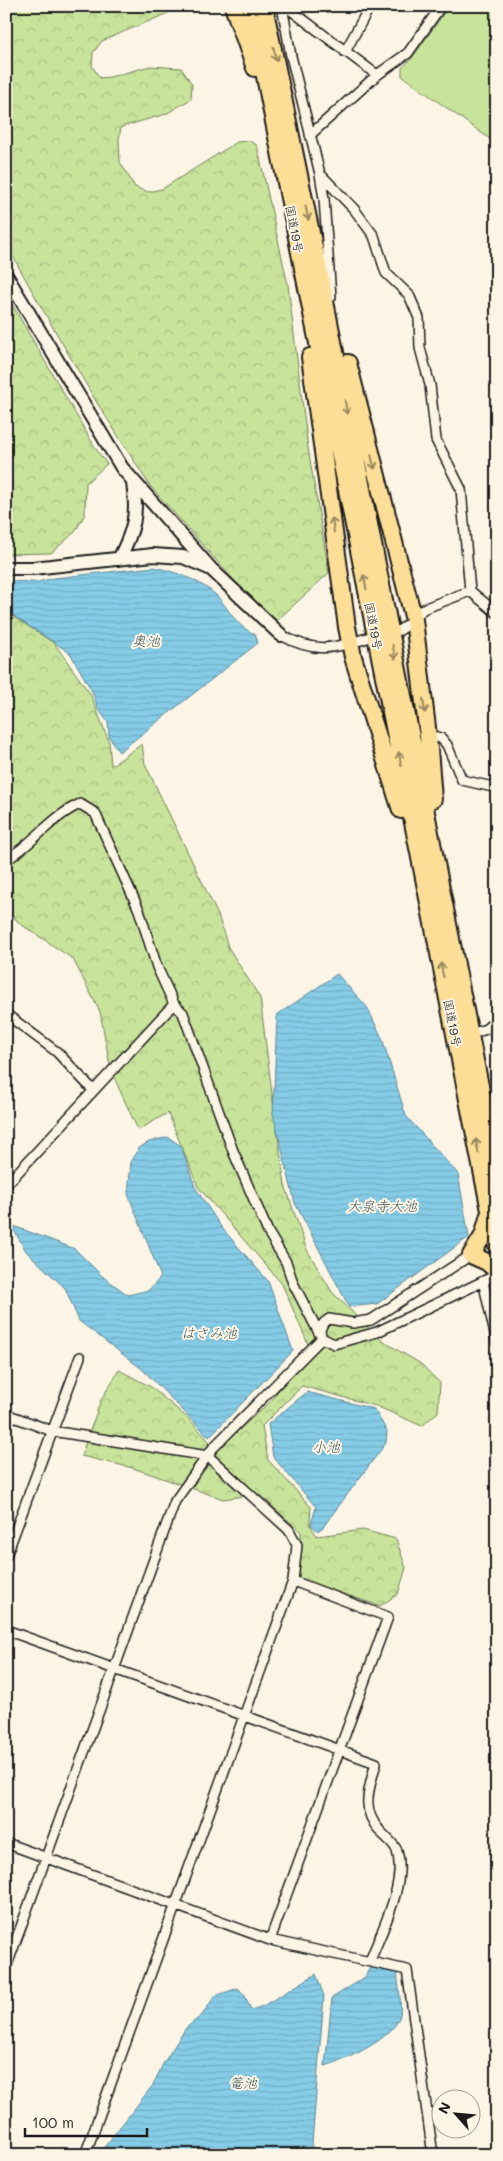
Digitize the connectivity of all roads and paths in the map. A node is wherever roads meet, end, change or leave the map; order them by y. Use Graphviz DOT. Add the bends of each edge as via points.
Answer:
graph roads {
  1 [pos="233,6"];
  2 [pos="251,6"];
  3 [pos="264,6"];
  4 [pos="370,6"];
  5 [pos="441,6"];
  6 [pos="287,9"];
  7 [pos="345,52"];
  8 [pos="377,75"];
  9 [pos="271,104"];
  10 [pos="310,135"];
  11 [pos="320,174"];
  12 [pos="6,275"];
  13 [pos="314,283"];
  14 [pos="331,297"];
  15 [pos="133,483"];
  16 [pos="118,559"];
  17 [pos="6,568"];
  18 [pos="211,568"];
  19 [pos="470,590"];
  20 [pos="497,612"];
  21 [pos="414,620"];
  22 [pos="400,630"];
  23 [pos="281,635"];
  24 [pos="370,637"];
  25 [pos="351,643"];
  26 [pos="428,736"];
  27 [pos="497,788"];
  28 [pos="424,839"];
  29 [pos="6,860"];
  30 [pos="174,1004"];
  31 [pos="6,1014"];
  32 [pos="497,1019"];
  33 [pos="469,1035"];
  34 [pos="94,1090"];
  35 [pos="497,1172"];
  36 [pos="6,1185"];
  37 [pos="490,1211"];
  38 [pos="497,1246"];
  39 [pos="471,1255"];
  40 [pos="490,1277"];
  41 [pos="320,1336"];
  42 [pos="497,1343"];
  43 [pos="80,1357"];
  44 [pos="6,1414"];
  45 [pos="52,1431"];
  46 [pos="208,1456"];
  47 [pos="6,1556"];
  48 [pos="293,1582"];
  49 [pos="6,1630"];
  50 [pos="114,1669"];
  51 [pos="245,1716"];
  52 [pos="340,1750"];
  53 [pos="6,1843"];
  54 [pos="46,1858"];
  55 [pos="176,1904"];
  56 [pos="270,1940"];
  57 [pos="370,1962"];
  58 [pos="6,1968"];
  59 [pos="85,2155"];
  60 [pos="433,2155"];
  1 -- 9 [label="highway" via="262,91"];
  2 -- 9 [label="highway, 国道19号"];
  3 -- 13 [label="highway, 国道19号, one-way"];
  4 -- 7 [label="street"];
  5 -- 8 [label="street" via="408,53"];
  6 -- 7 [label="street"];
  6 -- 10 [label="street" via="291,56"];
  7 -- 8 [label="street"];
  8 -- 10 [label="street"];
  9 -- 13 [label="highway, 国道19号"];
  10 -- 11 [label="street"];
  11 -- 14 [label="street"];
  11 -- 19 [label="street" via="340,192 374,236 386,273 409,295 420,318 420,348 430,385 436,440 461,489"];
  12 -- 15 [label="street"];
  13 -- 14 [label="highway"];
  25 -- 13 [label="highway, one-way" via="303,299"];
  13 -- 28 [label="highway, 国道19号"];
  14 -- 21 [label="highway, one-way"];
  15 -- 16 [label="street" via="136,499 134,527"];
  15 -- 18 [label="street"];
  16 -- 17 [label="street"];
  16 -- 18 [label="street" via="171,555"];
  18 -- 23 [label="street"];
  19 -- 20 [label="street"];
  19 -- 21 [label="street" via="423,609"];
  21 -- 22 [label="street"];
  21 -- 26 [label="highway, one-way"];
  23 -- 25 [label="street" via="298,645 319,649"];
  24 -- 25 [label="street"];
  28 -- 25 [label="highway, one-way" via="406,827"];
  26 -- 27 [label="street" via="441,738 447,745 462,780"];
  26 -- 28 [label="highway" via="435,825"];
  28 -- 33 [label="highway, 国道19号"];
  37 -- 28 [label="highway, 国道19号, one-way"];
  29 -- 30 [label="street" via="64,811 80,804 95,813 139,910 157,967"];
  30 -- 34 [label="street"];
  30 -- 41 [label="street" via="183,1013 233,1151 268,1232 286,1262"];
  31 -- 34 [label="street" via="57,1052"];
  32 -- 33 [label="street" via="486,1029"];
  33 -- 35 [label="highway, 国道19号"];
  34 -- 36 [label="street"];
  37 -- 38 [label="highway, 国道19号"];
  37 -- 39 [label="highway" via="483,1236"];
  39 -- 40 [label="highway" via="487,1262"];
  39 -- 41 [label="street" via="371,1320 329,1319 323,1323"];
  40 -- 41 [label="street" via="377,1332 334,1344"];
  40 -- 42 [label="street"];
  41 -- 46 [label="street"];
  43 -- 45 [label="street"];
  44 -- 45 [label="street"];
  45 -- 46 [label="street"];
  45 -- 47 [label="street"];
  46 -- 48 [label="street" via="289,1530 296,1545"];
  46 -- 50 [label="street" via="175,1501"];
  48 -- 51 [label="street"];
  48 -- 52 [label="street" via="388,1617"];
  49 -- 50 [label="street"];
  50 -- 51 [label="street"];
  50 -- 54 [label="street"];
  51 -- 52 [label="street"];
  51 -- 55 [label="street"];
  52 -- 56 [label="street"];
  52 -- 57 [label="street" via="376,1763 367,1798 368,1813 372,1823 397,1850 399,1873 396,1894"];
  53 -- 54 [label="street"];
  54 -- 55 [label="street"];
  54 -- 58 [label="street"];
  55 -- 56 [label="street"];
  55 -- 59 [label="street"];
  56 -- 57 [label="street"];
  57 -- 60 [label="street" via="407,1970"];
}
